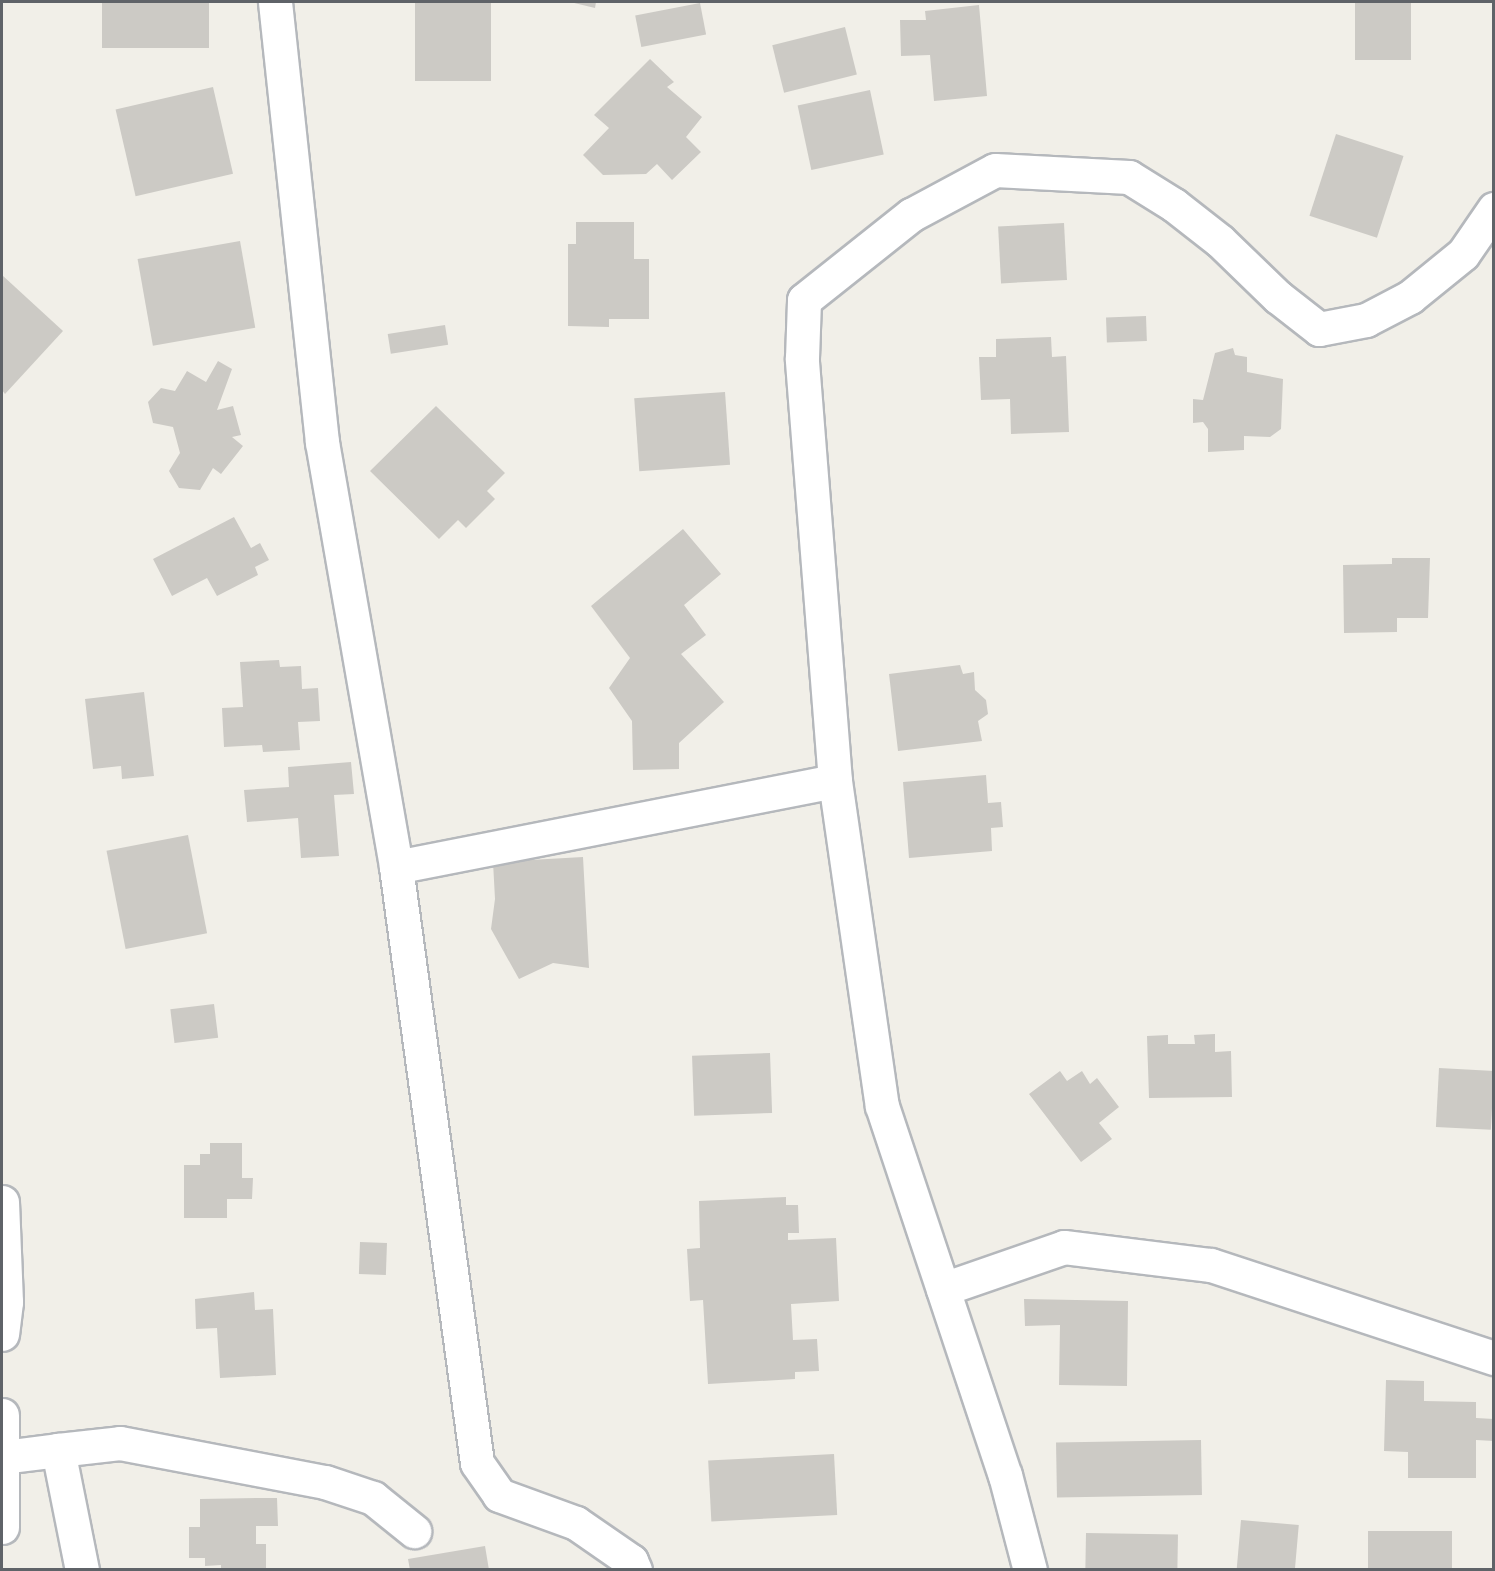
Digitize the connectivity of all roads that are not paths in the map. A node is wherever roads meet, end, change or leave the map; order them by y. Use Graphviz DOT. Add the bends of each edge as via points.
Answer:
graph roads {
  1 [pos="275,2"];
  2 [pos="1494,209"];
  3 [pos="835,782"];
  4 [pos="396,867"];
  5 [pos="2,1202"];
  6 [pos="943,1289"];
  7 [pos="2,1334"];
  8 [pos="1494,1358"];
  9 [pos="2,1415"];
  10 [pos="58,1450"];
  11 [pos="3,1457"];
  12 [pos="2,1527"];
  13 [pos="414,1531"];
  14 [pos="82,1569"];
  15 [pos="635,1569"];
  16 [pos="1030,1569"];
  1 -- 4 [label="street" via="322,442"];
  2 -- 3 [label="street" via="1463,254 1410,297 1366,320 1319,329 1278,297 1220,241 1129,177 995,170 911,215 804,300 802,358"];
  3 -- 4 [label="street"];
  3 -- 6 [label="street" via="882,1106"];
  4 -- 15 [label="street" via="477,1463 499,1495 576,1522 631,1561"];
  5 -- 7 [label="street" via="6,1302"];
  6 -- 8 [label="street" via="1064,1247 1211,1264"];
  6 -- 16 [label="street" via="1005,1475"];
  9 -- 11 [label="street"];
  10 -- 11 [label="street"];
  10 -- 13 [label="street" via="120,1443 325,1482 373,1498"];
  10 -- 14 [label="street"];
  11 -- 12 [label="street"];
}
